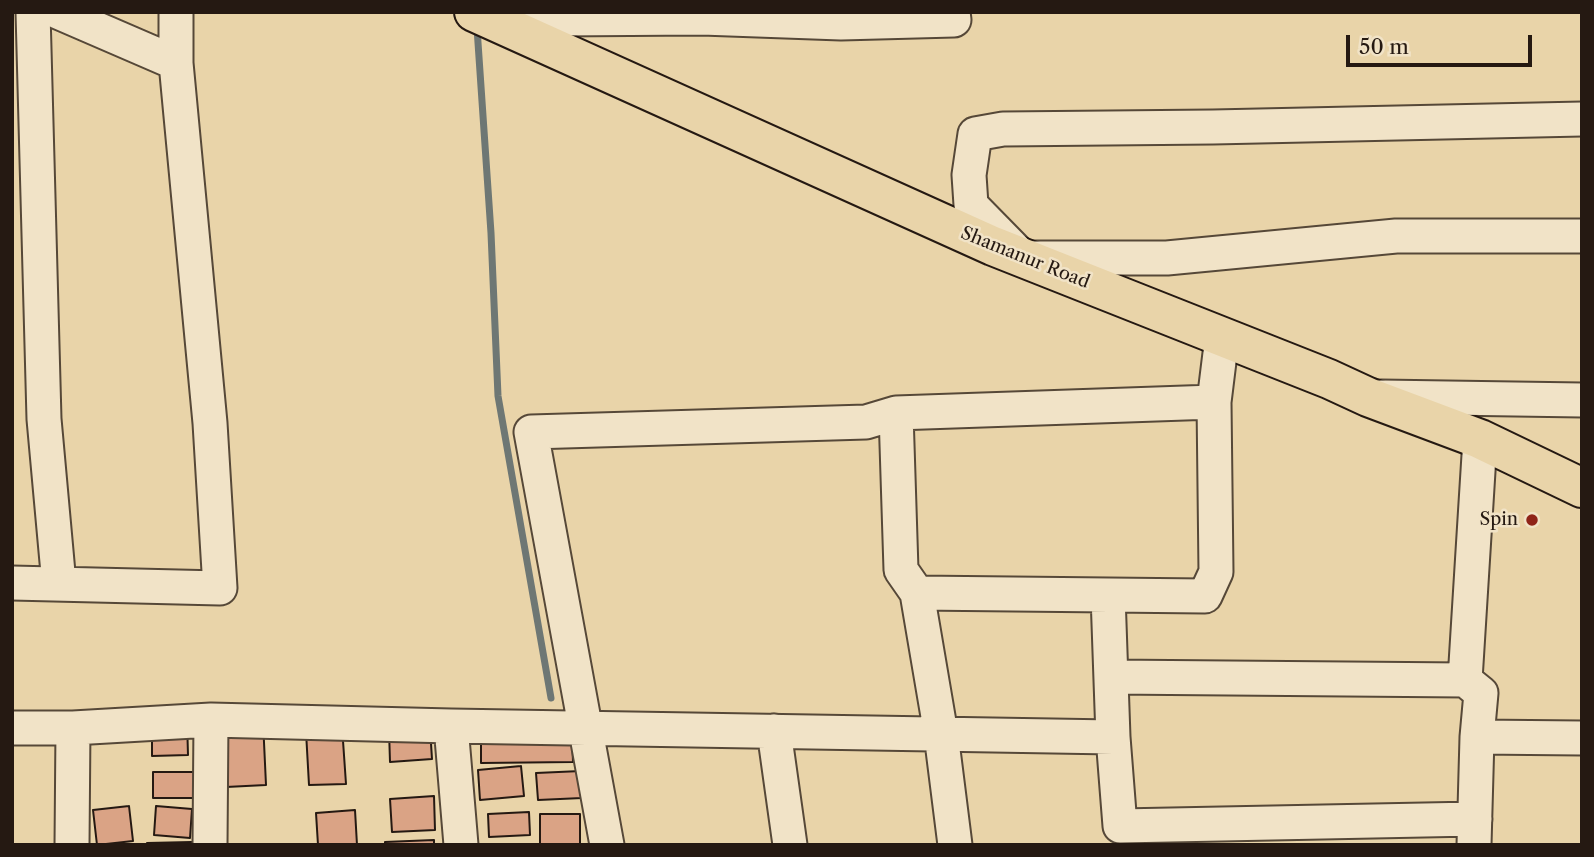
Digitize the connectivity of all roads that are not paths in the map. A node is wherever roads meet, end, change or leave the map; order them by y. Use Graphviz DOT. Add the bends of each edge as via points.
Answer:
graph roads {
  1 [pos="33,12"];
  2 [pos="58,12"];
  3 [pos="176,12"];
  4 [pos="953,12"];
  5 [pos="491,20"];
  6 [pos="176,63"];
  7 [pos="1582,119"];
  8 [pos="1582,236"];
  9 [pos="1023,258"];
  10 [pos="1222,337"];
  11 [pos="1368,397"];
  12 [pos="1582,400"];
  13 [pos="1213,402"];
  14 [pos="896,413"];
  15 [pos="1480,439"];
  16 [pos="1582,488"];
  17 [pos="12,583"];
  18 [pos="59,584"];
  19 [pos="917,593"];
  20 [pos="1108,595"];
  21 [pos="1111,677"];
  22 [pos="1465,680"];
  23 [pos="211,719"];
  24 [pos="450,726"];
  25 [pos="12,728"];
  26 [pos="72,728"];
  27 [pos="585,728"];
  28 [pos="774,731"];
  29 [pos="942,734"];
  30 [pos="1113,737"];
  31 [pos="1477,737"];
  32 [pos="1582,738"];
  33 [pos="1474,832"];
  34 [pos="1120,835"];
  35 [pos="72,845"];
  36 [pos="210,845"];
  37 [pos="461,845"];
  38 [pos="607,845"];
  39 [pos="790,845"];
  40 [pos="955,845"];
  1 -- 18 [label="street" via="44,419"];
  2 -- 6 [label="street"];
  3 -- 6 [label="street"];
  4 -- 5 [label="street" via="954,20 841,23 702,18"];
  5 -- 9 [label="main road, Shamanur Road"];
  6 -- 18 [label="street" via="210,423 220,588"];
  7 -- 9 [label="street" via="1003,128 975,134 969,176 971,205"];
  8 -- 9 [label="street" via="1396,236 1167,258"];
  9 -- 10 [label="main road, Shamanur Road"];
  10 -- 11 [label="main road, Shamanur Road"];
  10 -- 13 [label="street"];
  11 -- 12 [label="street"];
  11 -- 15 [label="main road, Shamanur Road"];
  13 -- 14 [label="street"];
  13 -- 20 [label="street" via="1216,572 1205,596"];
  14 -- 19 [label="street" via="901,570"];
  14 -- 27 [label="street" via="866,422 531,432"];
  15 -- 16 [label="main road, Shamanur Road"];
  15 -- 22 [label="street"];
  17 -- 18 [label="street"];
  19 -- 20 [label="street"];
  19 -- 29 [label="street"];
  20 -- 21 [label="street"];
  21 -- 22 [label="street"];
  21 -- 30 [label="street"];
  22 -- 31 [label="street" via="1480,693"];
  23 -- 24 [label="street"];
  23 -- 26 [label="street"];
  23 -- 36 [label="street"];
  24 -- 27 [label="street"];
  24 -- 37 [label="street"];
  25 -- 26 [label="street"];
  26 -- 35 [label="street"];
  27 -- 28 [label="street"];
  27 -- 38 [label="street"];
  28 -- 29 [label="street"];
  28 -- 39 [label="street"];
  29 -- 30 [label="street"];
  29 -- 40 [label="street"];
  30 -- 34 [label="street"];
  31 -- 32 [label="street"];
  31 -- 33 [label="street"];
  33 -- 34 [label="street"];
}
